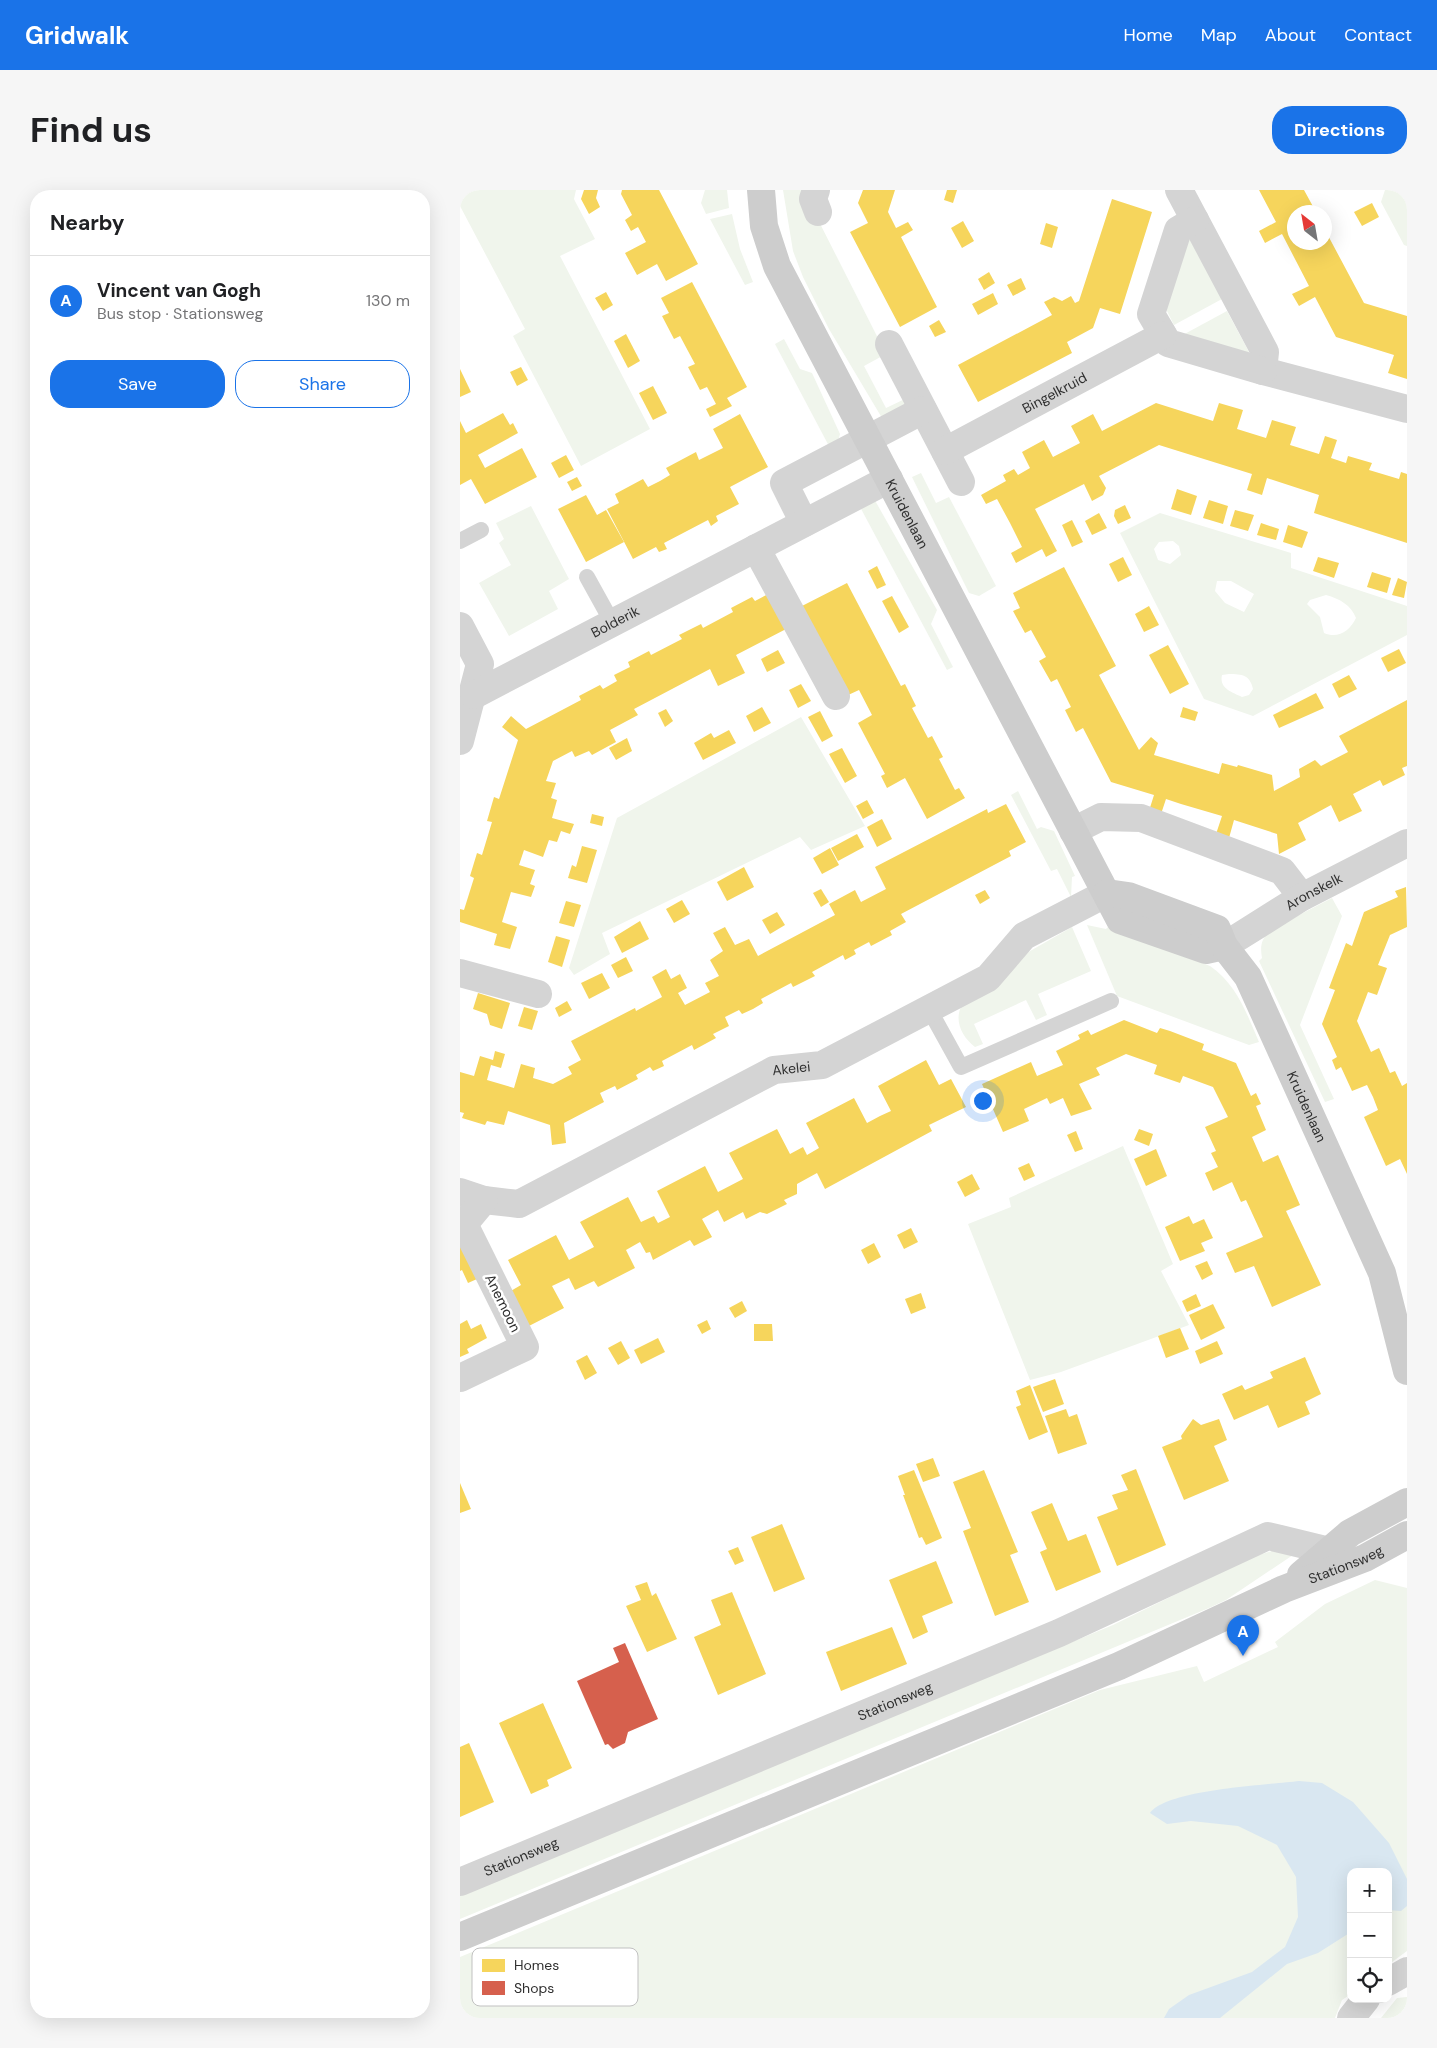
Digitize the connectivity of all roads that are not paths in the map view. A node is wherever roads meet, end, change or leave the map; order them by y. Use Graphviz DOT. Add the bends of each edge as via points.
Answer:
graph roads {
  1 [pos="761,190"];
  2 [pos="1179,190"];
  3 [pos="1195,220"];
  4 [pos="1163,335"];
  5 [pos="888,344"];
  6 [pos="1262,371"];
  7 [pos="1407,409"];
  8 [pos="923,410"];
  9 [pos="868,439"];
  10 [pos="945,451"];
  11 [pos="889,480"];
  12 [pos="961,482"];
  13 [pos="804,523"];
  14 [pos="481,530"];
  15 [pos="460,541"];
  16 [pos="756,548"];
  17 [pos="587,577"];
  18 [pos="613,624"];
  19 [pos="460,626"];
  20 [pos="474,696"];
  21 [pos="836,696"];
  22 [pos="460,741"];
  23 [pos="1073,831"];
  24 [pos="1407,843"];
  25 [pos="1107,893"];
  26 [pos="1302,898"];
  27 [pos="1224,946"];
  28 [pos="460,972"];
  29 [pos="538,994"];
  30 [pos="1111,1002"];
  31 [pos="929,1009"];
  32 [pos="472,1196"];
  33 [pos="1382,1273"];
  34 [pos="1407,1311"];
  35 [pos="1407,1371"];
  36 [pos="460,1378"];
  37 [pos="1407,1502"];
  38 [pos="1407,1535"];
  39 [pos="1330,1551"];
  40 [pos="1284,1589"];
  41 [pos="460,1882"];
  42 [pos="460,1937"];
  43 [pos="1407,1972"];
  44 [pos="1392,1980"];
  45 [pos="1363,2003"];
  46 [pos="1351,2018"];
  1 -- 9 [label="street, Kruidenlaan" via="764,226 778,266"];
  2 -- 3 [label="street"];
  3 -- 4 [label="street" via="1178,230 1151,314"];
  3 -- 6 [label="street" via="1265,352"];
  4 -- 6 [label="street" via="1168,343"];
  4 -- 10 [label="street, Bingelkruid"];
  5 -- 8 [label="street"];
  6 -- 7 [label="street"];
  8 -- 9 [label="street"];
  8 -- 10 [label="street"];
  9 -- 11 [label="street, Kruidenlaan"];
  9 -- 13 [label="street" via="784,483"];
  10 -- 12 [label="street"];
  11 -- 13 [label="street, Bolderik"];
  11 -- 23 [label="street, Kruidenlaan"];
  13 -- 16 [label="street, Bolderik"];
  14 -- 15 [label="lane"];
  16 -- 18 [label="street, Bolderik"];
  16 -- 21 [label="street"];
  17 -- 18 [label="lane"];
  18 -- 20 [label="street, Bolderik"];
  19 -- 20 [label="street" via="480,664"];
  20 -- 22 [label="street"];
  23 -- 25 [label="street, Kruidenlaan"];
  23 -- 26 [label="street" via="1101,817 1141,818 1282,871"];
  24 -- 26 [label="street, Aronskelk"];
  25 -- 27 [label="street, Kruidenlaan" via="1120,920 1206,950"];
  25 -- 31 [label="street, Akelei" via="1024,936 988,978"];
  26 -- 27 [label="street, Aronskelk"];
  27 -- 33 [label="street, Kruidenlaan" via="1248,977"];
  28 -- 29 [label="street"];
  30 -- 31 [label="lane" via="961,1066"];
  31 -- 32 [label="street, Akelei" via="822,1065 774,1070 519,1204"];
  32 -- 36 [label="street, Anemoon" via="464,1224 525,1347"];
  33 -- 34 [label="street, Kruidenlaan"];
  33 -- 35 [label="street, Kruidenlaan"];
  37 -- 39 [label="street, Stationsweg" via="1350,1533"];
  38 -- 40 [label="street, Stationsweg" via="1366,1558"];
  39 -- 40 [label="street, Stationsweg"];
  39 -- 41 [label="street, Stationsweg" via="1268,1536 1050,1636"];
  40 -- 42 [label="street, Stationsweg" via="1119,1666"];
  43 -- 44 [label="street"];
  45 -- 46 [label="street"];
}
